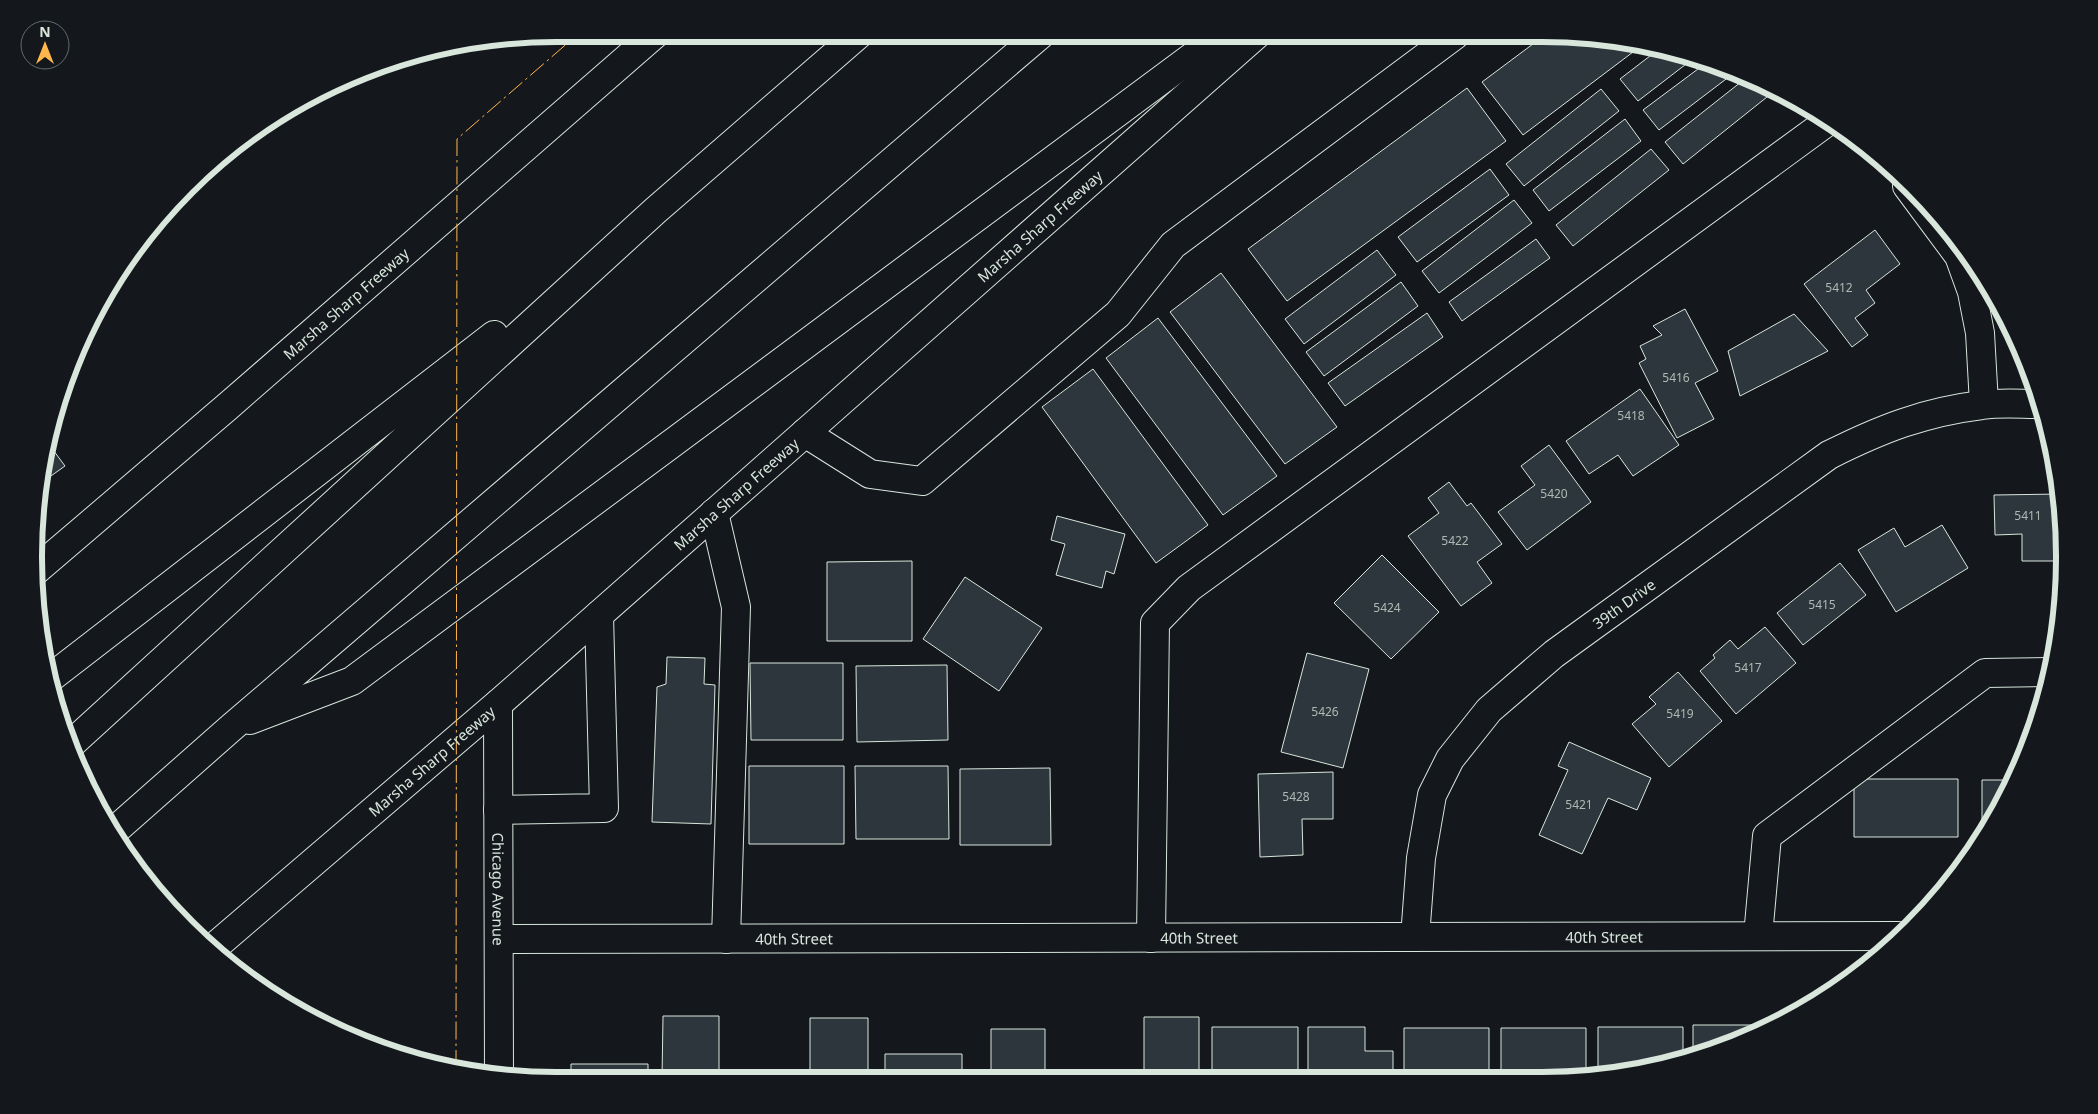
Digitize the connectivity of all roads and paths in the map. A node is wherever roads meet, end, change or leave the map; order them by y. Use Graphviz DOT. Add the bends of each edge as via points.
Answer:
graph roads {
  1 [pos="646,42"];
  2 [pos="850,42"];
  3 [pos="1032,42"];
  4 [pos="1212,42"];
  5 [pos="1247,42"];
  6 [pos="1446,42"];
  7 [pos="1822,126"];
  8 [pos="656,210"];
  9 [pos="1958,256"];
  10 [pos="1984,404"];
  11 [pos="2032,404"];
  12 [pos="805,433"];
  13 [pos="714,514"];
  14 [pos="42,565"];
  15 [pos="598,615"];
  16 [pos="2042,672"];
  17 [pos="56,674"];
  18 [pos="498,704"];
  19 [pos="232,727"];
  20 [pos="77,740"];
  21 [pos="498,810"];
  22 [pos="119,827"];
  23 [pos="1758,936"];
  24 [pos="1889,936"];
  25 [pos="1415,937"];
  26 [pos="1150,938"];
  27 [pos="499,939"];
  28 [pos="726,939"];
  29 [pos="218,944"];
  30 [pos="499,1068"];
  1 -- 14 [label="main road, Marsha Sharp Freeway"];
  2 -- 8 [label="main road"];
  3 -- 19 [label="main road"];
  4 -- 19 [label="main road" via="352,681"];
  5 -- 12 [label="main road, Marsha Sharp Freeway"];
  6 -- 12 [label="main road" via="1174,245 1118,314 922,481 870,474"];
  7 -- 26 [label="main road" via="1189,588 1155,623"];
  8 -- 17 [label="main road"];
  8 -- 20 [label="main road"];
  9 -- 10 [label="main road" via="1972,292 1980,333"];
  10 -- 11 [label="main road, 39th Drive"];
  10 -- 25 [label="main road, 39th Drive" via="1920,417 1879,431 1829,455 1554,654 1489,710 1450,758 1432,795 1421,858"];
  12 -- 13 [label="main road, Marsha Sharp Freeway"];
  13 -- 15 [label="main road, Marsha Sharp Freeway"];
  13 -- 28 [label="main road" via="736,607"];
  15 -- 18 [label="main road, Marsha Sharp Freeway"];
  15 -- 21 [label="main road" via="604,808"];
  16 -- 23 [label="main road" via="1985,673 1767,836"];
  18 -- 21 [label="main road, Chicago Avenue"];
  18 -- 29 [label="main road, Marsha Sharp Freeway"];
  19 -- 22 [label="main road"];
  21 -- 27 [label="main road, Chicago Avenue"];
  23 -- 24 [label="main road, 40th Street"];
  23 -- 25 [label="main road, 40th Street"];
  25 -- 26 [label="main road, 40th Street"];
  26 -- 28 [label="main road, 40th Street"];
  27 -- 28 [label="main road, 40th Street"];
  27 -- 30 [label="main road, Chicago Avenue"];
}
